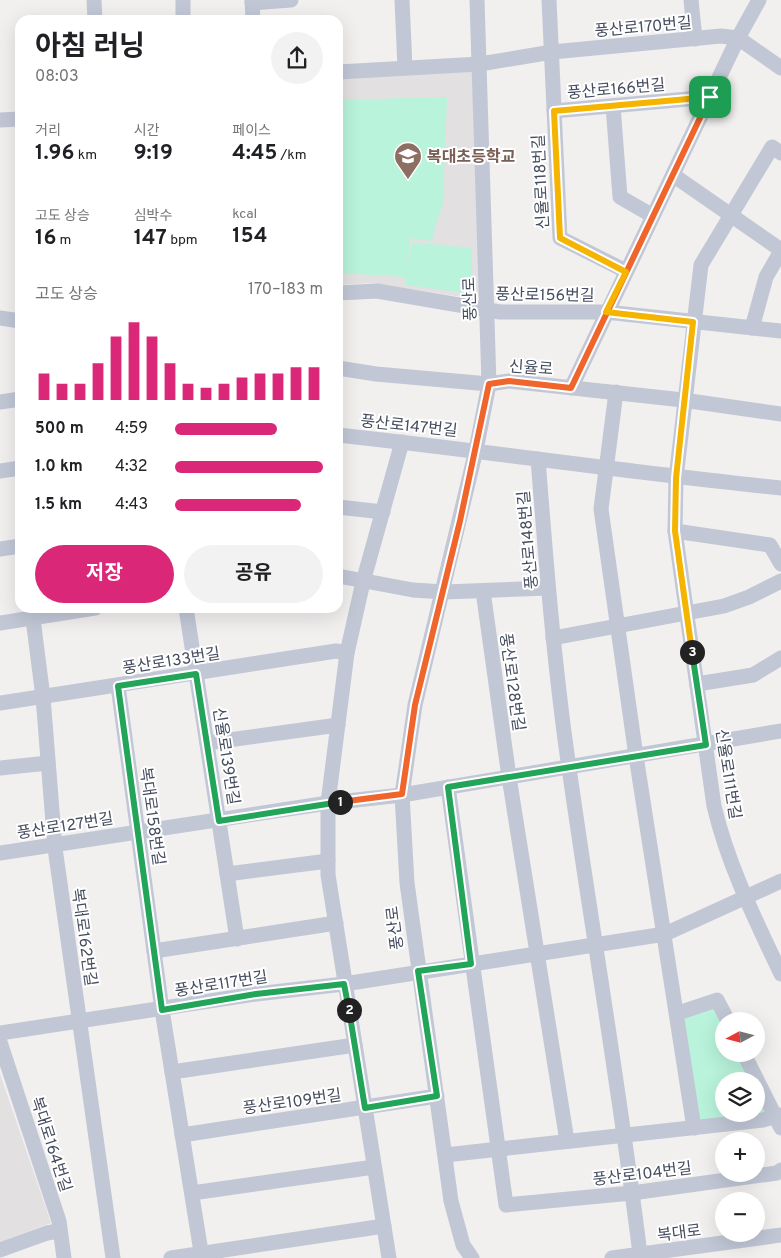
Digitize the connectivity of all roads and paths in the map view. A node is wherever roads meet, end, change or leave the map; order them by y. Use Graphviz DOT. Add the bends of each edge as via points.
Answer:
graph roads {
  1 [pos="94,0"];
  2 [pos="183,0"];
  3 [pos="290,0"];
  4 [pos="402,0"];
  5 [pos="477,0"];
  6 [pos="549,0"];
  7 [pos="691,0"];
  8 [pos="759,0"];
  9 [pos="252,2"];
  10 [pos="95,15"];
  11 [pos="184,15"];
  12 [pos="253,15"];
  13 [pos="738,38"];
  14 [pos="695,39"];
  15 [pos="552,52"];
  16 [pos="480,64"];
  17 [pos="404,68"];
  18 [pos="781,68"];
  19 [pos="343,72"];
  20 [pos="710,97"];
  21 [pos="613,106"];
  22 [pos="554,111"];
  23 [pos="15,119"];
  24 [pos="0,120"];
  25 [pos="781,154"];
  26 [pos="672,175"];
  27 [pos="731,215"];
  28 [pos="653,216"];
  29 [pos="781,251"];
  30 [pos="626,272"];
  31 [pos="343,292"];
  32 [pos="487,310"];
  33 [pos="606,312"];
  34 [pos="0,318"];
  35 [pos="15,320"];
  36 [pos="693,322"];
  37 [pos="752,328"];
  38 [pos="781,331"];
  39 [pos="343,369"];
  40 [pos="489,384"];
  41 [pos="571,388"];
  42 [pos="616,392"];
  43 [pos="15,400"];
  44 [pos="684,400"];
  45 [pos="0,402"];
  46 [pos="781,414"];
  47 [pos="343,436"];
  48 [pos="402,442"];
  49 [pos="476,450"];
  50 [pos="538,458"];
  51 [pos="605,468"];
  52 [pos="15,469"];
  53 [pos="0,471"];
  54 [pos="676,478"];
  55 [pos="781,488"];
  56 [pos="343,508"];
  57 [pos="383,512"];
  58 [pos="675,531"];
  59 [pos="15,547"];
  60 [pos="0,549"];
  61 [pos="781,564"];
  62 [pos="343,577"];
  63 [pos="781,581"];
  64 [pos="363,582"];
  65 [pos="548,588"];
  66 [pos="483,591"];
  67 [pos="444,592"];
  68 [pos="66,613"];
  69 [pos="187,613"];
  70 [pos="687,613"];
  71 [pos="33,619"];
  72 [pos="0,623"];
  73 [pos="617,624"];
  74 [pos="553,638"];
  75 [pos="348,652"];
  76 [pos="781,658"];
  77 [pos="196,674"];
  78 [pos="697,684"];
  79 [pos="118,686"];
  80 [pos="43,697"];
  81 [pos="0,703"];
  82 [pos="338,725"];
  83 [pos="781,731"];
  84 [pos="207,744"];
  85 [pos="706,745"];
  86 [pos="636,756"];
  87 [pos="48,764"];
  88 [pos="569,767"];
  89 [pos="0,768"];
  90 [pos="509,777"];
  91 [pos="448,787"];
  92 [pos="402,794"];
  93 [pos="328,803"];
  94 [pos="219,821"];
  95 [pos="138,832"];
  96 [pos="55,844"];
  97 [pos="0,852"];
  98 [pos="328,861"];
  99 [pos="227,874"];
  100 [pos="781,881"];
  101 [pos="744,896"];
  102 [pos="336,923"];
  103 [pos="664,934"];
  104 [pos="237,939"];
  105 [pos="596,946"];
  106 [pos="154,951"];
  107 [pos="537,954"];
  108 [pos="471,964"];
  109 [pos="418,971"];
  110 [pos="781,974"];
  111 [pos="344,984"];
  112 [pos="162,1010"];
  113 [pos="678,1012"];
  114 [pos="723,1012"];
  115 [pos="79,1021"];
  116 [pos="0,1033"];
  117 [pos="0,1042"];
  118 [pos="355,1045"];
  119 [pos="748,1062"];
  120 [pos="172,1072"];
  121 [pos="437,1096"];
  122 [pos="365,1108"];
  123 [pos="779,1120"];
  124 [pos="694,1128"];
  125 [pos="182,1135"];
  126 [pos="624,1135"];
  127 [pos="566,1141"];
  128 [pos="498,1149"];
  129 [pos="445,1155"];
  130 [pos="374,1166"];
  131 [pos="781,1170"];
  132 [pos="632,1192"];
  133 [pos="192,1193"];
  134 [pos="384,1226"];
  135 [pos="59,1232"];
  136 [pos="781,1236"];
  137 [pos="0,1250"];
  138 [pos="640,1254"];
  139 [pos="202,1255"];
  140 [pos="64,1258"];
  141 [pos="113,1258"];
  142 [pos="171,1258"];
  143 [pos="389,1258"];
  144 [pos="472,1258"];
  145 [pos="612,1258"];
  1 -- 10 [label="street"];
  2 -- 11 [label="street"];
  3 -- 9 [label="street"];
  4 -- 17 [label="street"];
  5 -- 16 [label="street, 풍산로"];
  6 -- 15 [label="street"];
  7 -- 14 [label="street"];
  8 -- 13 [label="street"];
  9 -- 12 [label="street"];
  13 -- 14 [label="street, 풍산로170번길"];
  13 -- 18 [label="street"];
  13 -- 20 [label="street"];
  14 -- 15 [label="street, 풍산로170번길"];
  15 -- 16 [label="street, 풍산로170번길"];
  15 -- 22 [label="street"];
  16 -- 17 [label="street, 풍산로170번길"];
  16 -- 32 [label="street, 풍산로"];
  17 -- 19 [label="street, 풍산로170번길"];
  20 -- 21 [label="street, 풍산로166번길"];
  20 -- 26 [label="street"];
  21 -- 22 [label="street, 풍산로166번길"];
  21 -- 28 [label="street" via="620,198"];
  22 -- 30 [label="street, 신율로118번길" via="560,238"];
  23 -- 24 [label="street"];
  25 -- 27 [label="street" via="772,147"];
  26 -- 27 [label="street"];
  26 -- 28 [label="street"];
  27 -- 29 [label="street"];
  27 -- 36 [label="street" via="701,264"];
  28 -- 30 [label="street"];
  29 -- 37 [label="street" via="766,277"];
  30 -- 33 [label="street"];
  31 -- 32 [label="street, 풍산로156번길" via="378,291"];
  32 -- 33 [label="street, 풍산로156번길"];
  32 -- 40 [label="street, 풍산로"];
  33 -- 36 [label="street, 풍산로156번길"];
  33 -- 41 [label="street"];
  34 -- 35 [label="street"];
  36 -- 37 [label="street, 풍산로156번길"];
  36 -- 44 [label="street, 신율로111번길"];
  37 -- 38 [label="street, 풍산로156번길"];
  39 -- 40 [label="street, 신율로"];
  40 -- 41 [label="street, 신율로" via="509,381"];
  40 -- 49 [label="street, 풍산로"];
  41 -- 42 [label="street, 신율로"];
  42 -- 44 [label="street, 신율로"];
  42 -- 51 [label="street"];
  43 -- 45 [label="street"];
  44 -- 46 [label="street, 신율로"];
  44 -- 54 [label="street, 신율로111번길"];
  47 -- 48 [label="street, 풍산로147번길"];
  48 -- 49 [label="street, 풍산로147번길"];
  48 -- 57 [label="street"];
  49 -- 50 [label="street"];
  49 -- 67 [label="street, 풍산로"];
  50 -- 51 [label="street"];
  50 -- 65 [label="street, 풍산로148번길"];
  51 -- 54 [label="street"];
  51 -- 73 [label="street" via="601,509"];
  52 -- 53 [label="street"];
  54 -- 55 [label="street"];
  54 -- 58 [label="street, 신율로111번길"];
  56 -- 57 [label="street"];
  57 -- 64 [label="street"];
  58 -- 61 [label="street" via="770,545"];
  58 -- 70 [label="street, 신율로111번길"];
  59 -- 60 [label="street"];
  62 -- 64 [label="street"];
  63 -- 70 [label="street" via="724,606"];
  64 -- 67 [label="street"];
  64 -- 75 [label="street"];
  65 -- 66 [label="street"];
  65 -- 74 [label="street, 풍산로148번길"];
  66 -- 67 [label="street"];
  66 -- 90 [label="street, 풍산로128번길"];
  67 -- 92 [label="street, 풍산로" via="415,705"];
  68 -- 71 [label="street"];
  69 -- 77 [label="street, 신율로139번길"];
  70 -- 73 [label="street"];
  70 -- 78 [label="street, 신율로111번길"];
  71 -- 72 [label="street"];
  71 -- 80 [label="street, 복대로162번길"];
  73 -- 74 [label="street"];
  73 -- 86 [label="street"];
  74 -- 88 [label="street"];
  75 -- 77 [label="street, 풍산로133번길" via="336,651"];
  75 -- 82 [label="street"];
  76 -- 78 [label="street" via="753,675"];
  77 -- 79 [label="street, 풍산로133번길"];
  77 -- 84 [label="street, 신율로139번길"];
  78 -- 85 [label="street, 신율로111번길"];
  79 -- 80 [label="street, 풍산로133번길"];
  79 -- 95 [label="street, 복대로158번길"];
  80 -- 81 [label="street, 풍산로133번길"];
  80 -- 87 [label="street, 복대로162번길"];
  82 -- 84 [label="street"];
  82 -- 93 [label="street"];
  83 -- 85 [label="street"];
  84 -- 94 [label="street, 신율로139번길"];
  85 -- 86 [label="street"];
  85 -- 101 [label="street, 신율로111번길" via="714,806"];
  86 -- 88 [label="street"];
  86 -- 103 [label="street"];
  87 -- 89 [label="street"];
  87 -- 96 [label="street, 복대로162번길"];
  88 -- 90 [label="street"];
  88 -- 105 [label="street"];
  90 -- 91 [label="street"];
  90 -- 107 [label="street, 풍산로128번길"];
  91 -- 92 [label="street"];
  91 -- 108 [label="street"];
  92 -- 93 [label="street, 풍산로127번길"];
  92 -- 109 [label="street, 풍산로" via="406,883"];
  93 -- 94 [label="street, 풍산로127번길"];
  93 -- 98 [label="street"];
  94 -- 95 [label="street, 풍산로127번길"];
  94 -- 99 [label="street, 신율로139번길"];
  95 -- 96 [label="street, 풍산로127번길"];
  95 -- 106 [label="street, 복대로158번길"];
  96 -- 97 [label="street, 풍산로127번길"];
  96 -- 115 [label="street, 복대로162번길"];
  98 -- 99 [label="street"];
  98 -- 102 [label="street"];
  99 -- 104 [label="street, 신율로139번길"];
  100 -- 101 [label="street, 풍산로117번길"];
  101 -- 103 [label="street, 풍산로117번길"];
  101 -- 110 [label="street, 신율로111번길"];
  102 -- 104 [label="street"];
  102 -- 111 [label="street"];
  103 -- 105 [label="street, 풍산로117번길"];
  103 -- 113 [label="street"];
  104 -- 106 [label="street"];
  105 -- 107 [label="street, 풍산로117번길"];
  105 -- 126 [label="street"];
  106 -- 112 [label="street, 복대로158번길"];
  107 -- 108 [label="street, 풍산로117번길"];
  107 -- 127 [label="street, 풍산로128번길"];
  108 -- 109 [label="street, 풍산로117번길"];
  108 -- 128 [label="street"];
  109 -- 111 [label="street, 풍산로117번길"];
  109 -- 121 [label="street, 풍산로"];
  111 -- 112 [label="street, 풍산로117번길" via="256,994"];
  111 -- 118 [label="street"];
  112 -- 115 [label="street, 풍산로117번길"];
  112 -- 120 [label="street, 복대로158번길"];
  113 -- 114 [label="street" via="717,1000"];
  113 -- 124 [label="street"];
  115 -- 116 [label="street, 풍산로117번길"];
  115 -- 141 [label="street, 복대로162번길"];
  117 -- 135 [label="street, 복대로164번길" via="59,1221"];
  118 -- 120 [label="street"];
  118 -- 122 [label="street"];
  119 -- 123 [label="street"];
  120 -- 125 [label="street, 복대로158번길"];
  121 -- 122 [label="street, 풍산로109번길"];
  121 -- 129 [label="street, 풍산로"];
  122 -- 125 [label="street, 풍산로109번길"];
  122 -- 130 [label="street"];
  123 -- 124 [label="street"];
  124 -- 126 [label="street"];
  125 -- 133 [label="street, 복대로158번길"];
  126 -- 127 [label="street"];
  126 -- 132 [label="street"];
  127 -- 128 [label="street"];
  128 -- 129 [label="street"];
  128 -- 132 [label="street, 풍산로104번길" via="506,1205"];
  129 -- 144 [label="street, 풍산로" via="450,1201 463,1245"];
  130 -- 133 [label="street"];
  130 -- 134 [label="street"];
  131 -- 132 [label="street, 풍산로104번길"];
  132 -- 138 [label="street"];
  133 -- 139 [label="street, 복대로158번길"];
  134 -- 139 [label="street"];
  134 -- 143 [label="street"];
  135 -- 137 [label="street" via="47,1233"];
  135 -- 140 [label="street, 복대로164번길"];
  136 -- 138 [label="street, 복대로"];
  138 -- 145 [label="street, 복대로"];
  139 -- 142 [label="street"];
}
